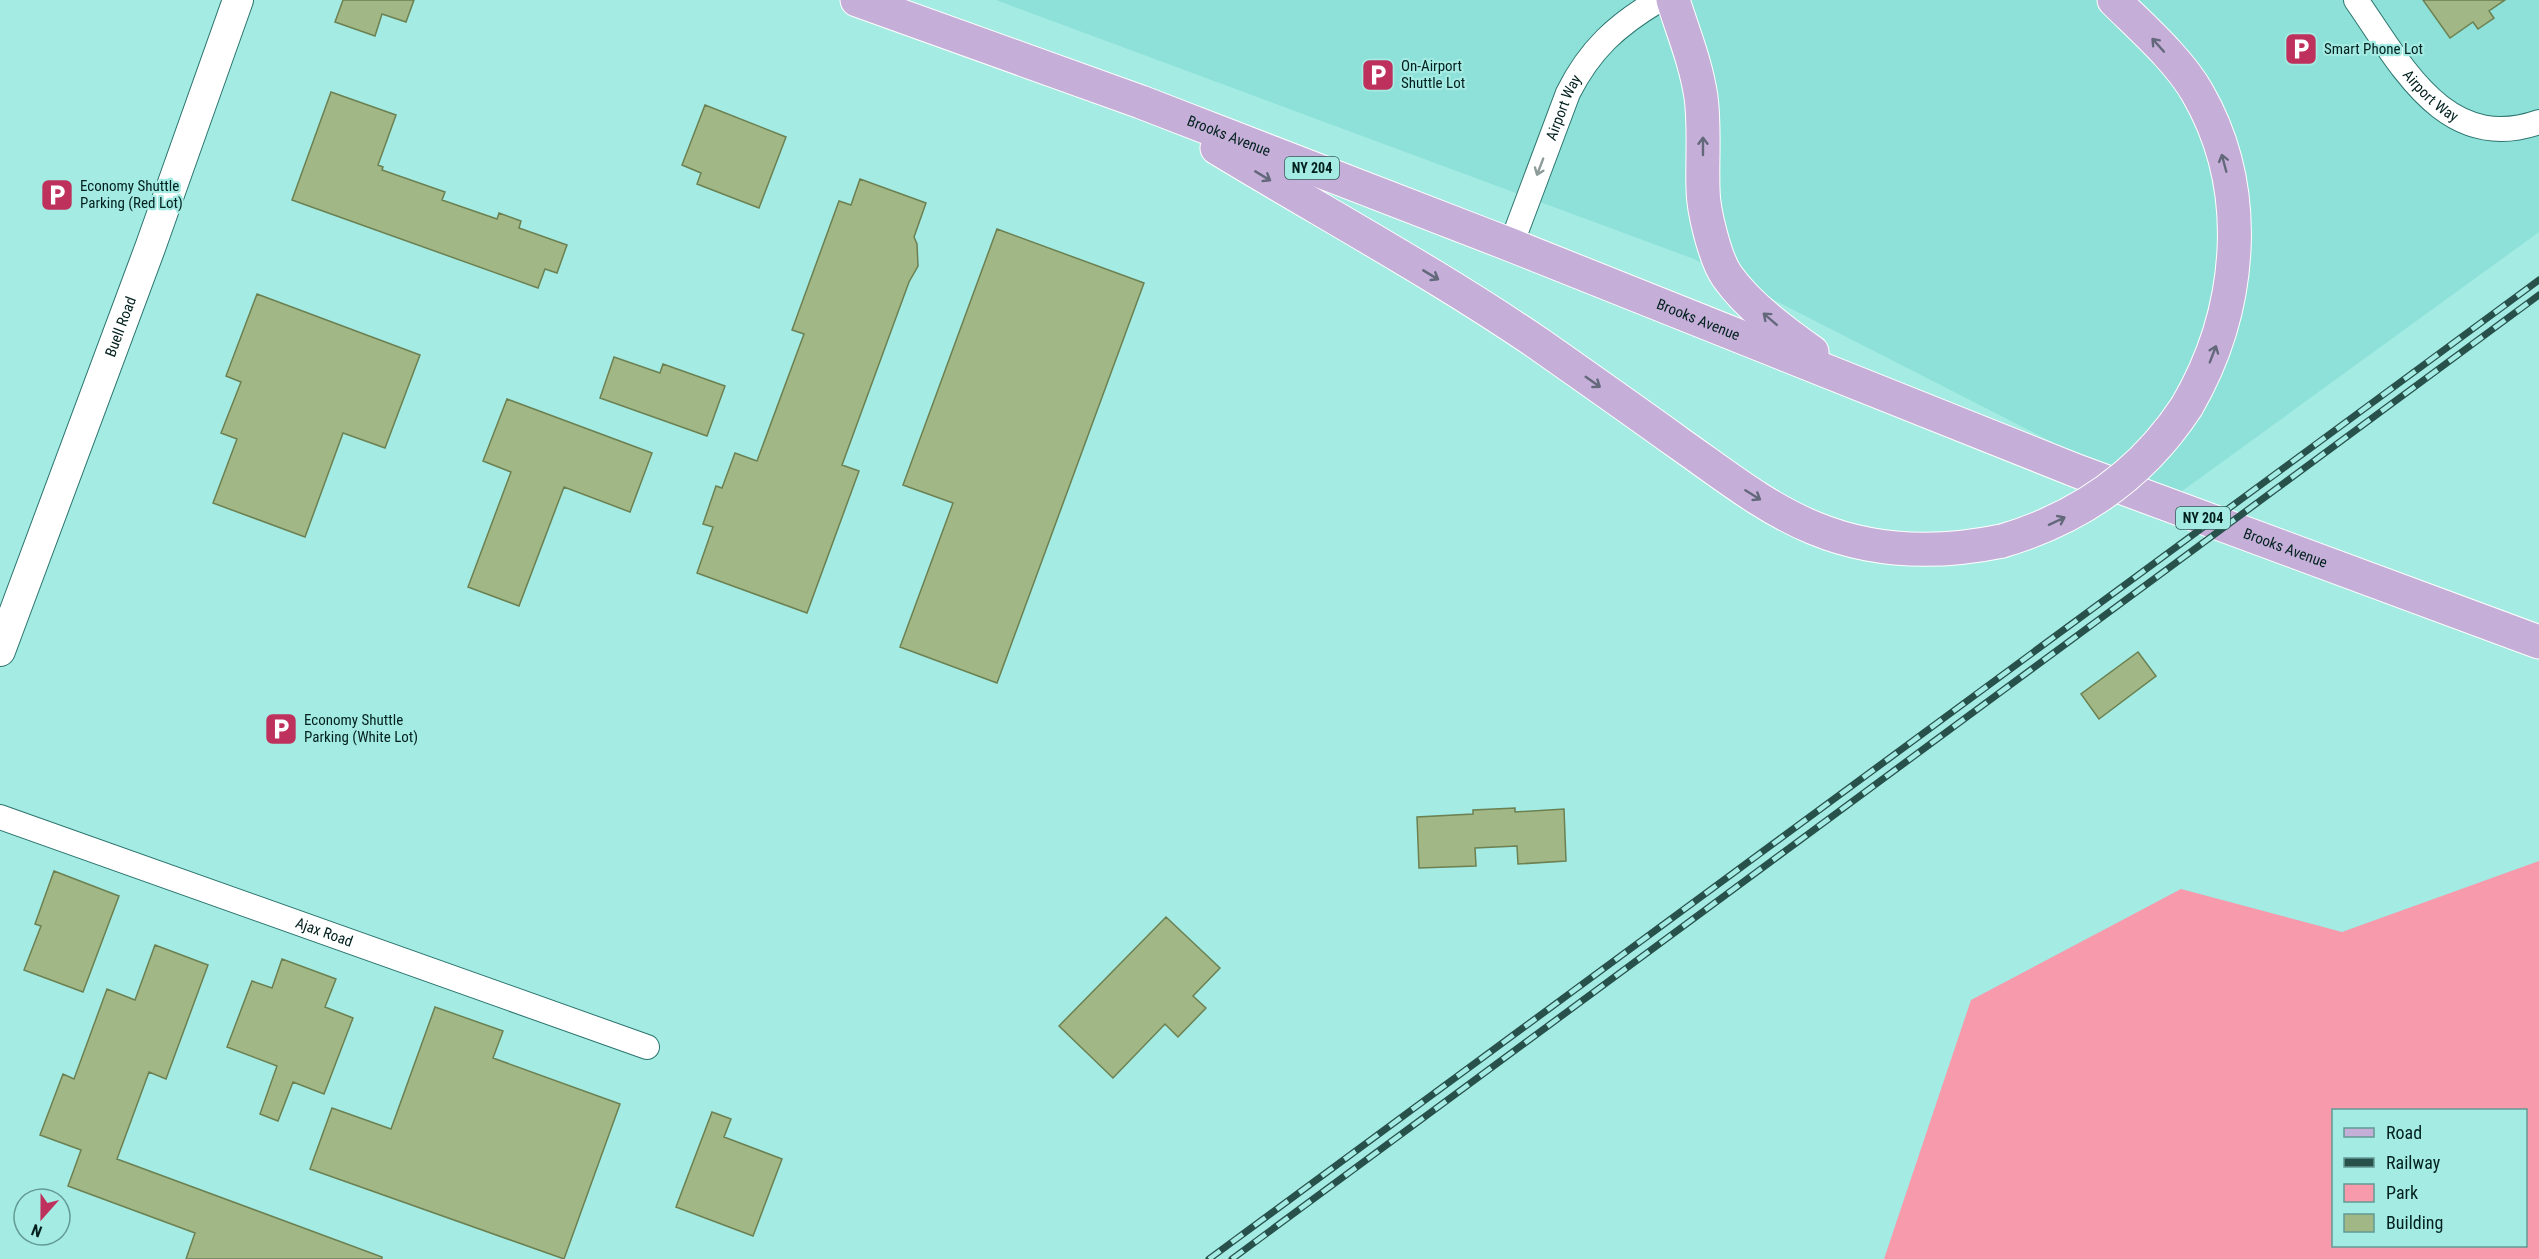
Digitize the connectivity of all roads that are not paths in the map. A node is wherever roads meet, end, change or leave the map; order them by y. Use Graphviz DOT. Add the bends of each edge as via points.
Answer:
graph roads {
  1 [pos="238,0"];
  2 [pos="857,0"];
  3 [pos="1659,0"];
  4 [pos="1673,0"];
  5 [pos="2114,0"];
  6 [pos="2356,0"];
  7 [pos="1633,7"];
  8 [pos="1141,102"];
  9 [pos="2539,122"];
  10 [pos="1511,245"];
  11 [pos="1870,387"];
  12 [pos="2539,642"];
  13 [pos="0,651"];
  14 [pos="0,817"];
  15 [pos="647,1047"];
  1 -- 13 [label="street, Buell Road"];
  2 -- 8 [label="main road, Brooks Avenue / NY 204"];
  3 -- 7 [label="street, Airport Way"];
  11 -- 4 [label="main road, one-way" via="1787,333 1752,304 1726,275 1707,221 1701,97"];
  8 -- 5 [label="main road, one-way, bridge" via="1478,303 1744,489 1796,520 1854,541 1895,548 1975,546 2055,522 2108,492 2153,452 2187,406 2209,365 2228,308 2235,248 2230,185 2213,128 2196,90"];
  6 -- 9 [label="street, Airport Way" via="2417,86 2446,113 2491,129"];
  7 -- 10 [label="street, Airport Way, one-way" via="1581,68 1568,93"];
  8 -- 10 [label="main road, Brooks Avenue / NY 204"];
  10 -- 11 [label="main road, Brooks Avenue / NY 204"];
  11 -- 12 [label="main road, Brooks Avenue / NY 204" via="2162,503"];
  14 -- 15 [label="street, Ajax Road"];
}
